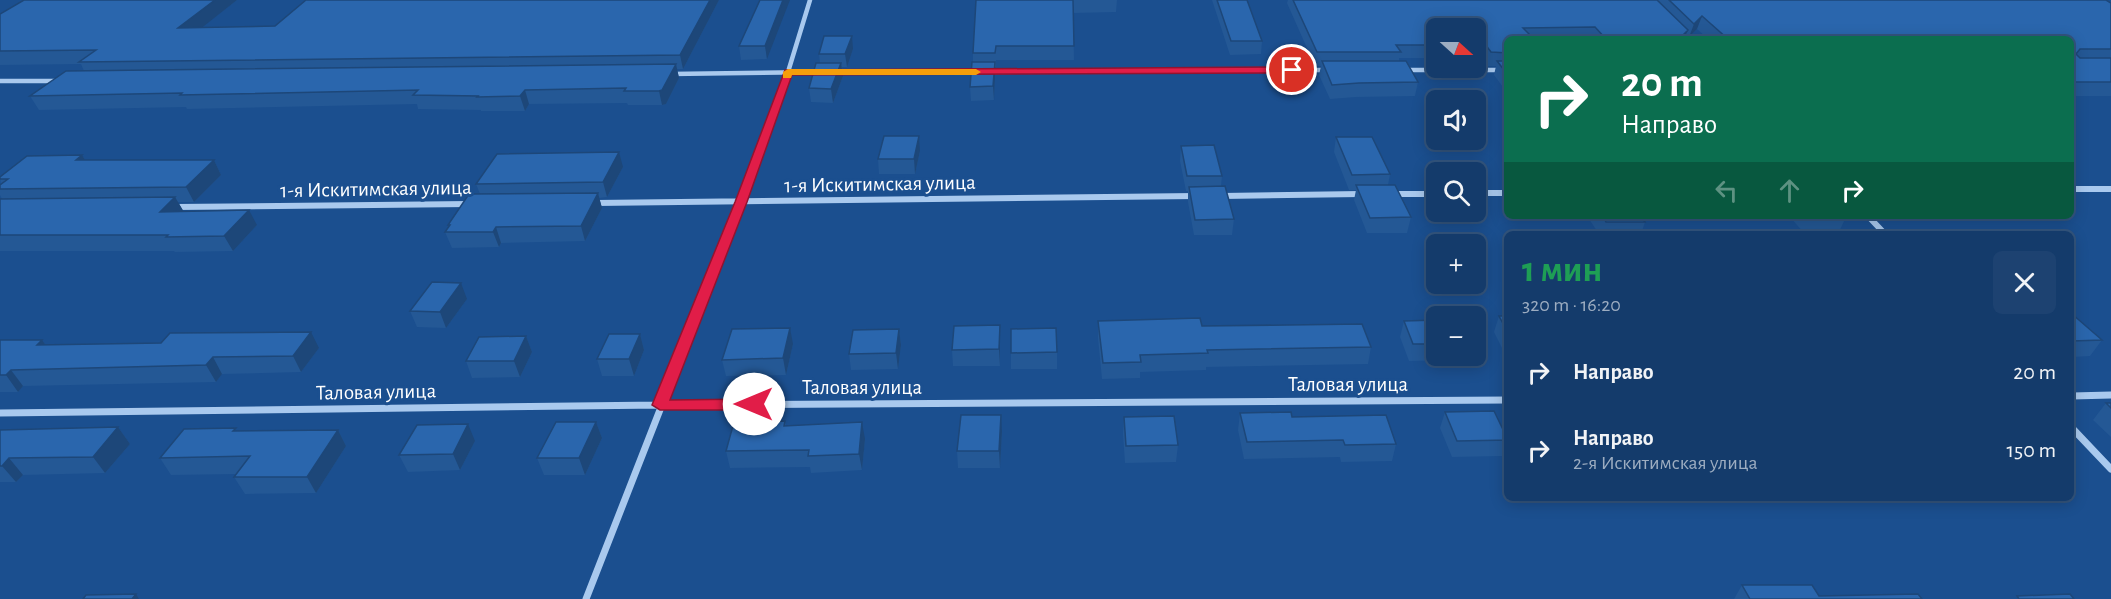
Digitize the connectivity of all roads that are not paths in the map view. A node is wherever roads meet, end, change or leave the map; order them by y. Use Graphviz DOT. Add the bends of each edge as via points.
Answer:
graph roads {
  1 [pos="810,0"];
  2 [pos="1340,70"];
  3 [pos="1400,70"];
  4 [pos="1504,70"];
  5 [pos="788,72"];
  6 [pos="669,74"];
  7 [pos="72,80"];
  8 [pos="0,81"];
  9 [pos="2074,189"];
  10 [pos="2111,189"];
  11 [pos="1486,193"];
  12 [pos="1504,193"];
  13 [pos="1365,194"];
  14 [pos="1389,194"];
  15 [pos="1426,194"];
  16 [pos="741,202"];
  17 [pos="586,203"];
  18 [pos="478,204"];
  19 [pos="167,207"];
  20 [pos="1871,219"];
  21 [pos="1883,231"];
  22 [pos="2111,395"];
  23 [pos="2074,396"];
  24 [pos="1504,400"];
  25 [pos="660,405"];
  26 [pos="0,413"];
  27 [pos="2074,430"];
  28 [pos="2111,469"];
  29 [pos="586,599"];
  1 -- 5 [label="street"];
  2 -- 5 [label="street"];
  3 -- 4 [label="street"];
  5 -- 6 [label="street"];
  5 -- 16 [label="street"];
  7 -- 8 [label="street"];
  9 -- 10 [label="street"];
  11 -- 12 [label="street"];
  13 -- 16 [label="street, 1-я Искитимская улица"];
  14 -- 15 [label="street"];
  16 -- 17 [label="street, 1-я Искитимская улица"];
  16 -- 25 [label="street"];
  18 -- 19 [label="street, 1-я Искитимская улица"];
  20 -- 21 [label="street"];
  22 -- 23 [label="street"];
  24 -- 25 [label="street, Таловая улица"];
  25 -- 26 [label="street, Таловая улица"];
  25 -- 29 [label="street"];
  27 -- 28 [label="street"];
}
